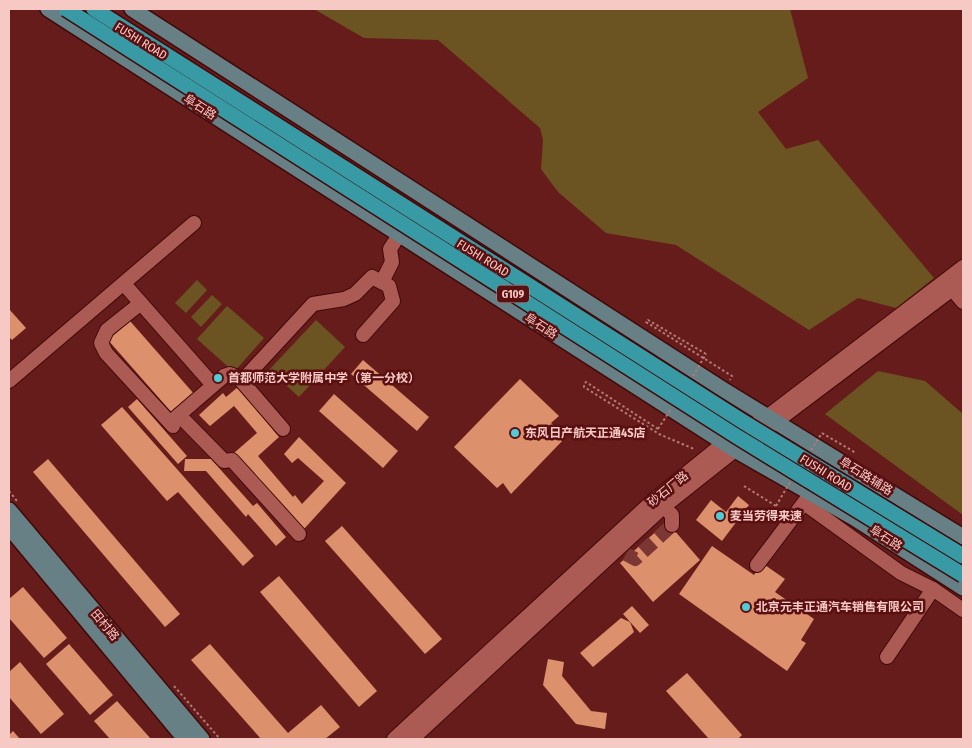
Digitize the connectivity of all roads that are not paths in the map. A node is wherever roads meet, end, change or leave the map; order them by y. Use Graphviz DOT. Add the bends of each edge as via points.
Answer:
graph roads {
  1 [pos="48,9"];
  2 [pos="66,9"];
  3 [pos="94,9"];
  4 [pos="132,9"];
  5 [pos="194,224"];
  6 [pos="398,235"];
  7 [pos="963,267"];
  8 [pos="382,282"];
  9 [pos="124,284"];
  10 [pos="958,285"];
  11 [pos="963,302"];
  12 [pos="141,303"];
  13 [pos="363,335"];
  14 [pos="242,381"];
  15 [pos="9,382"];
  16 [pos="213,385"];
  17 [pos="772,419"];
  18 [pos="174,421"];
  19 [pos="283,429"];
  20 [pos="730,447"];
  21 [pos="807,498"];
  22 [pos="664,507"];
  23 [pos="9,510"];
  24 [pos="672,525"];
  25 [pos="9,527"];
  26 [pos="299,534"];
  27 [pos="963,537"];
  28 [pos="963,556"];
  29 [pos="757,565"];
  30 [pos="963,575"];
  31 [pos="963,588"];
  32 [pos="933,589"];
  33 [pos="963,610"];
  34 [pos="887,657"];
  35 [pos="185,739"];
  36 [pos="202,739"];
  37 [pos="394,739"];
  38 [pos="412,739"];
  1 -- 6 [label="main road, 阜石路"];
  2 -- 30 [label="highway, FUSHI ROAD / G109, bridge" via="727,430"];
  3 -- 28 [label="highway, FUSHI ROAD / G109, bridge" via="742,421"];
  4 -- 17 [label="main road"];
  5 -- 9 [label="street"];
  6 -- 8 [label="street" via="390,249 392,262"];
  6 -- 20 [label="main road, 阜石路"];
  7 -- 17 [label="street, 砂石厂路"];
  8 -- 13 [label="street" via="389,286 394,301"];
  8 -- 14 [label="street" via="372,277 355,294 313,304"];
  9 -- 12 [label="street"];
  9 -- 15 [label="street"];
  10 -- 11 [label="street"];
  10 -- 17 [label="street, 砂石厂路"];
  12 -- 16 [label="street"];
  12 -- 18 [label="street" via="107,330 101,343 106,353"];
  14 -- 16 [label="street" via="230,374"];
  14 -- 19 [label="street"];
  16 -- 18 [label="street"];
  17 -- 20 [label="street, 砂石厂路"];
  17 -- 27 [label="main road, 阜石路辅路"];
  18 -- 26 [label="street" via="224,462 232,460"];
  20 -- 21 [label="main road, 阜石路"];
  20 -- 22 [label="street, 砂石厂路"];
  20 -- 37 [label="street, 砂石厂路" via="627,524"];
  21 -- 29 [label="street"];
  21 -- 31 [label="main road, 阜石路"];
  21 -- 32 [label="street" via="901,573"];
  22 -- 24 [label="street" via="672,515"];
  22 -- 38 [label="street, 砂石厂路" via="622,552"];
  23 -- 36 [label="main road, 田村路"];
  25 -- 35 [label="main road, 田村路"];
  32 -- 33 [label="street"];
  32 -- 34 [label="street"];
}
